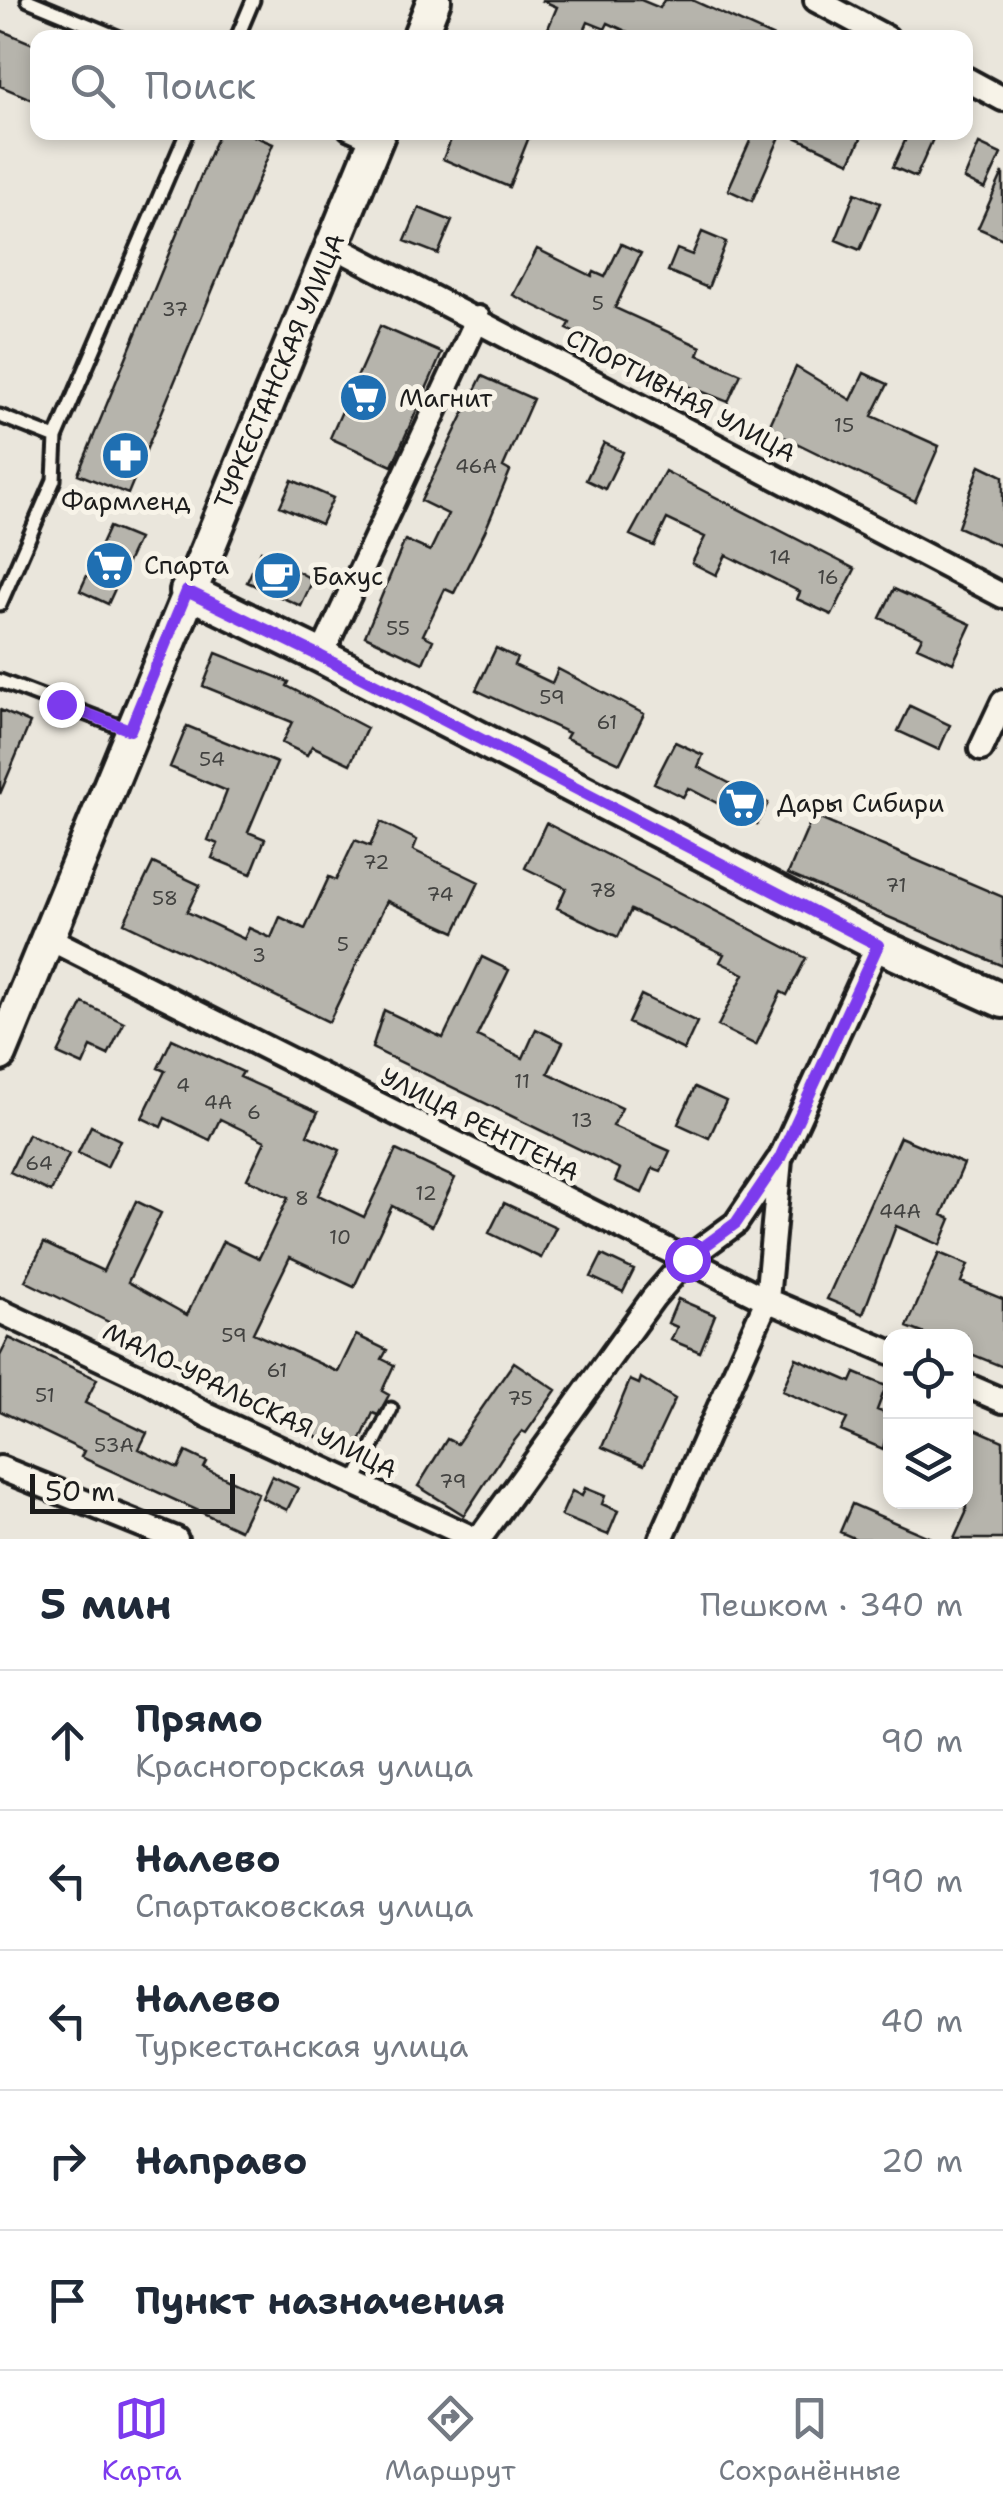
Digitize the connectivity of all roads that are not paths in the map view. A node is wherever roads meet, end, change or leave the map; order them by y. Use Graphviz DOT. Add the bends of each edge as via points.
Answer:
graph roads {
  1 [pos="28,0"];
  2 [pos="253,0"];
  3 [pos="434,0"];
  4 [pos="816,0"];
  5 [pos="101,30"];
  6 [pos="240,30"];
  7 [pos="422,30"];
  8 [pos="871,30"];
  9 [pos="973,83"];
  10 [pos="1003,99"];
  11 [pos="184,140"];
  12 [pos="365,140"];
  13 [pos="332,246"];
  14 [pos="478,318"];
  15 [pos="0,416"];
  16 [pos="56,438"];
  17 [pos="187,591"];
  18 [pos="1003,596"];
  19 [pos="0,604"];
  20 [pos="320,656"];
  21 [pos="0,681"];
  22 [pos="1003,702"];
  23 [pos="130,730"];
  24 [pos="980,749"];
  25 [pos="48,938"];
  26 [pos="878,945"];
  27 [pos="1003,1001"];
  28 [pos="0,1054"];
  29 [pos="780,1158"];
  30 [pos="687,1259"];
  31 [pos="767,1300"];
  32 [pos="0,1311"];
  33 [pos="883,1349"];
  34 [pos="973,1387"];
  35 [pos="1003,1400"];
  36 [pos="391,1409"];
  37 [pos="0,1468"];
  38 [pos="354,1484"];
  39 [pos="176,1539"];
  40 [pos="477,1539"];
  41 [pos="661,1539"];
  1 -- 5 [label="lane"];
  2 -- 6 [label="lane"];
  3 -- 7 [label="main road"];
  4 -- 8 [label="street"];
  9 -- 10 [label="street"];
  11 -- 16 [label="lane"];
  12 -- 13 [label="main road, ТУРКЕСТАНСКАЯ УЛИЦА"];
  13 -- 14 [label="street, СПОРТИВНАЯ УЛИЦА"];
  13 -- 17 [label="main road, ТУРКЕСТАНСКАЯ УЛИЦА"];
  14 -- 18 [label="street, СПОРТИВНАЯ УЛИЦА"];
  14 -- 20 [label="street"];
  15 -- 16 [label="lane"];
  16 -- 19 [label="lane" via="54,480"];
  17 -- 20 [label="main road"];
  17 -- 23 [label="main road, ТУРКЕСТАНСКАЯ УЛИЦА"];
  20 -- 26 [label="main road"];
  21 -- 23 [label="lane"];
  22 -- 24 [label="street"];
  23 -- 25 [label="main road, ТУРКЕСТАНСКАЯ УЛИЦА"];
  25 -- 28 [label="main road, ТУРКЕСТАНСКАЯ УЛИЦА"];
  25 -- 30 [label="street, УЛИЦА РЕНТГЕНА"];
  26 -- 27 [label="main road"];
  26 -- 29 [label="street"];
  29 -- 30 [label="street" via="736,1223"];
  29 -- 31 [label="street"];
  30 -- 31 [label="street, УЛИЦА РЕНТГЕНА"];
  30 -- 40 [label="street"];
  31 -- 33 [label="street, УЛИЦА РЕНТГЕНА"];
  31 -- 41 [label="street"];
  32 -- 38 [label="street, МАЛО-УРАЛЬСКАЯ УЛИЦА"];
  34 -- 35 [label="street"];
  36 -- 38 [label="lane"];
  37 -- 39 [label="street"];
  38 -- 40 [label="street, МАЛО-УРАЛЬСКАЯ УЛИЦА"];
}
